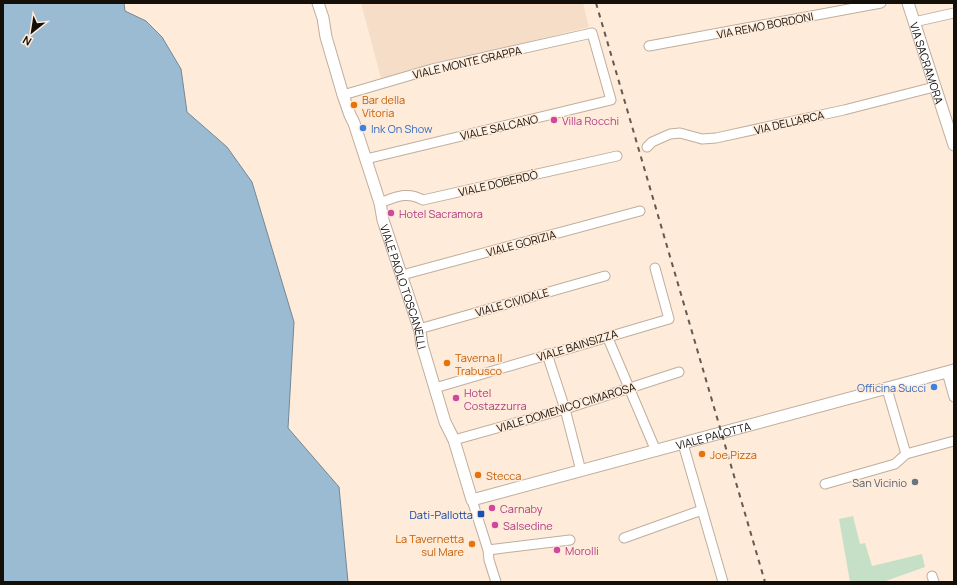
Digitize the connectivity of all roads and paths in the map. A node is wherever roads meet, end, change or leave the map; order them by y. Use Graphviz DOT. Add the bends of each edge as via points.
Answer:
graph roads {
  1 [pos="318,3"];
  2 [pos="881,3"];
  3 [pos="908,3"];
  4 [pos="954,13"];
  5 [pos="914,22"];
  6 [pos="592,33"];
  7 [pos="649,46"];
  8 [pos="934,87"];
  9 [pos="343,95"];
  10 [pos="952,130"];
  11 [pos="954,145"];
  12 [pos="647,147"];
  13 [pos="617,156"];
  14 [pos="366,159"];
  15 [pos="380,203"];
  16 [pos="640,211"];
  17 [pos="655,268"];
  18 [pos="402,275"];
  19 [pos="605,276"];
  20 [pos="419,329"];
  21 [pos="606,336"];
  22 [pos="547,354"];
  23 [pos="950,371"];
  24 [pos="679,372"];
  25 [pos="435,388"];
  26 [pos="628,389"];
  27 [pos="887,389"];
  28 [pos="954,397"];
  29 [pos="565,409"];
  30 [pos="454,440"];
  31 [pos="954,441"];
  32 [pos="683,444"];
  33 [pos="656,451"];
  34 [pos="906,454"];
  35 [pos="582,471"];
  36 [pos="824,484"];
  37 [pos="472,500"];
  38 [pos="702,510"];
  39 [pos="624,538"];
  40 [pos="570,540"];
  41 [pos="488,550"];
  42 [pos="496,582"];
  43 [pos="723,582"];
  1 -- 9 [label="street, VIALE PAOLO TOSCANELLI"];
  2 -- 7 [label="street, VIA REMO BORDONI"];
  3 -- 5 [label="street, VIA SACRAMORA"];
  4 -- 5 [label="street"];
  5 -- 8 [label="street, VIA SACRAMORA"];
  6 -- 9 [label="street, VIALE MONTE GRAPPA" via="410,75"];
  6 -- 14 [label="street, VIALE SALCANO" via="611,100"];
  8 -- 10 [label="street, VIA SACRAMORA"];
  8 -- 12 [label="street, VIA DELL'ARCA" via="716,138 702,139 670,134"];
  9 -- 14 [label="street, VIALE PAOLO TOSCANELLI"];
  10 -- 11 [label="street, VIA SACRAMORA"];
  13 -- 15 [label="street, VIALE DOBERDÒ" via="423,200 404,194"];
  14 -- 15 [label="street, VIALE PAOLO TOSCANELLI"];
  15 -- 18 [label="street, VIALE PAOLO TOSCANELLI" via="383,220"];
  16 -- 18 [label="street, VIALE GORIZIA"];
  17 -- 21 [label="street, VIALE BAINSIZZA" via="669,319"];
  18 -- 20 [label="street, VIALE PAOLO TOSCANELLI"];
  19 -- 20 [label="street, VIALE CIVIDALE"];
  20 -- 25 [label="street, VIALE PAOLO TOSCANELLI"];
  21 -- 22 [label="street, VIALE BAINSIZZA"];
  21 -- 26 [label="street"];
  22 -- 25 [label="street, VIALE BAINSIZZA"];
  22 -- 29 [label="street"];
  23 -- 27 [label="street, VIALE PALOTTA"];
  23 -- 28 [label="street"];
  24 -- 26 [label="street, VIALE DOMENICO CIMAROSA"];
  25 -- 30 [label="street, VIALE PAOLO TOSCANELLI" via="445,422"];
  26 -- 29 [label="street, VIALE DOMENICO CIMAROSA"];
  26 -- 33 [label="street"];
  27 -- 32 [label="street, VIALE PALOTTA"];
  27 -- 34 [label="street"];
  29 -- 30 [label="street, VIALE DOMENICO CIMAROSA"];
  29 -- 35 [label="street"];
  30 -- 37 [label="street, VIALE PAOLO TOSCANELLI"];
  31 -- 34 [label="street"];
  32 -- 33 [label="street, VIALE PALOTTA"];
  32 -- 38 [label="street"];
  33 -- 35 [label="street, VIALE PALOTTA"];
  34 -- 36 [label="street" via="895,464"];
  35 -- 37 [label="street, VIALE PALOTTA"];
  37 -- 41 [label="street"];
  38 -- 39 [label="street"];
  38 -- 43 [label="street"];
  40 -- 41 [label="street"];
  41 -- 42 [label="street" via="488,560"];
}
